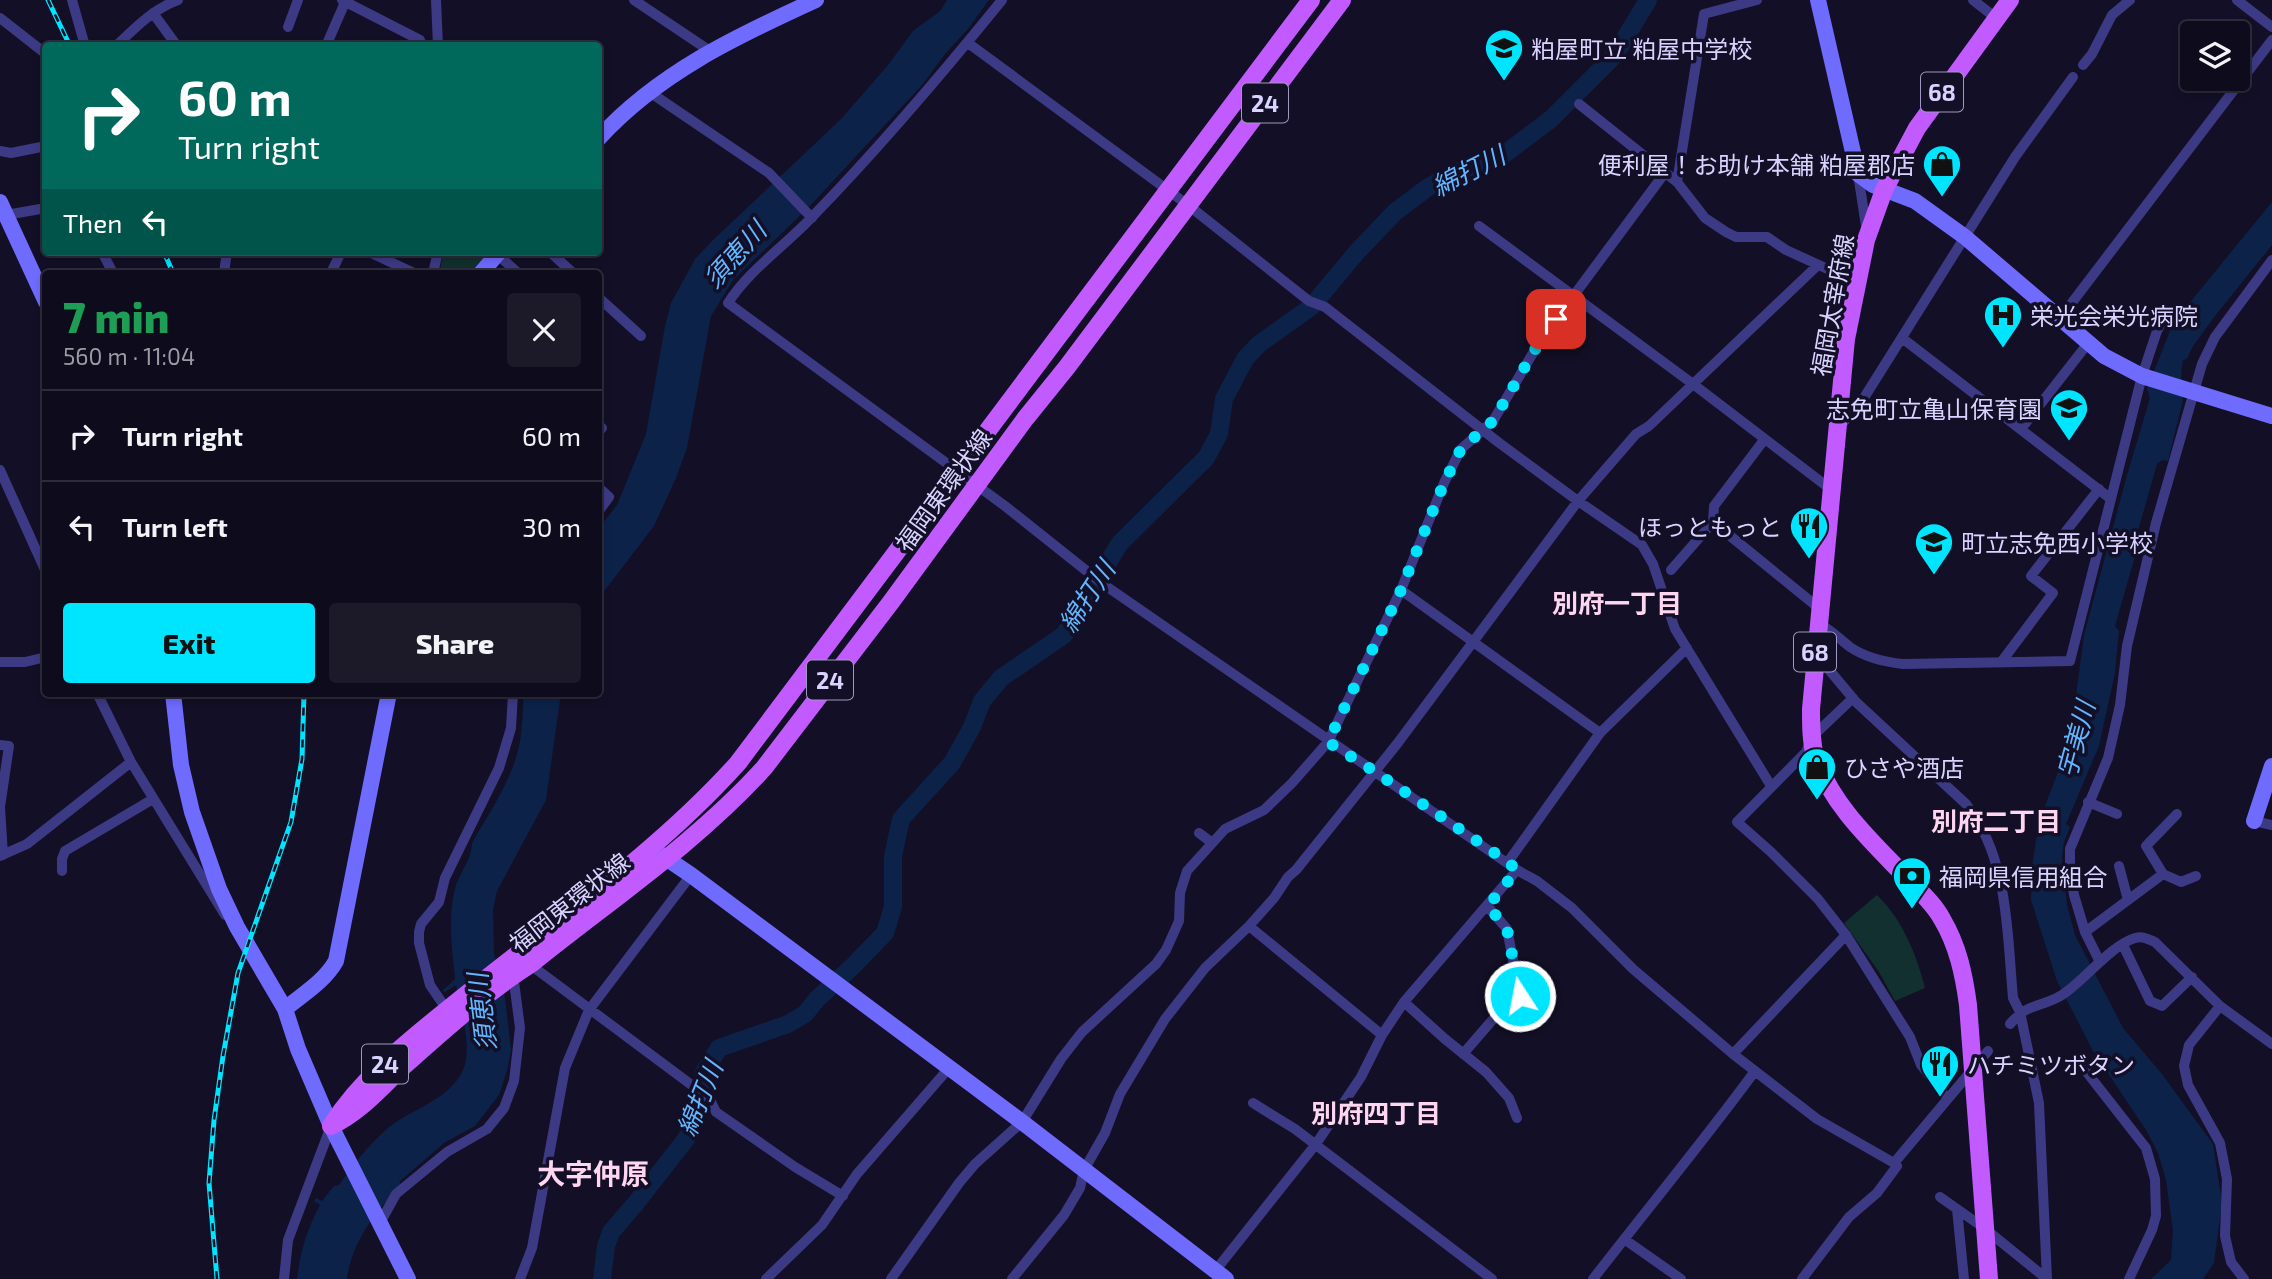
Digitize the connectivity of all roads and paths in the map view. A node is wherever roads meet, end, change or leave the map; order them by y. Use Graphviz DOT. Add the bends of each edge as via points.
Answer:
graph roads {
  1 [pos="72,0"];
  2 [pos="178,0"];
  3 [pos="298,0"];
  4 [pos="436,0"];
  5 [pos="634,0"];
  6 [pos="816,0"];
  7 [pos="1002,0"];
  8 [pos="1311,0"];
  9 [pos="1342,0"];
  10 [pos="1757,0"];
  11 [pos="1818,0"];
  12 [pos="1972,0"];
  13 [pos="2010,0"];
  14 [pos="2130,0"];
  15 [pos="2237,0"];
  16 [pos="344,1"];
  17 [pos="153,13"];
  18 [pos="0,18"];
  19 [pos="1996,18"];
  20 [pos="288,27"];
  21 [pos="2272,27"];
  22 [pos="420,40"];
  23 [pos="2272,40"];
  24 [pos="84,42"];
  25 [pos="120,42"];
  26 [pos="174,42"];
  27 [pos="328,42"];
  28 [pos="438,42"];
  29 [pos="968,43"];
  30 [pos="42,51"];
  31 [pos="710,51"];
  32 [pos="2083,65"];
  33 [pos="2073,77"];
  34 [pos="649,92"];
  35 [pos="1579,104"];
  36 [pos="602,135"];
  37 [pos="42,147"];
  38 [pos="0,151"];
  39 [pos="1664,174"];
  40 [pos="1858,174"];
  41 [pos="1677,182"];
  42 [pos="1884,190"];
  43 [pos="1168,191"];
  44 [pos="1188,205"];
  45 [pos="42,208"];
  46 [pos="2,211"];
  47 [pos="809,214"];
  48 [pos="1479,226"];
  49 [pos="1965,237"];
  50 [pos="1866,240"];
  51 [pos="495,256"];
  52 [pos="501,256"];
  53 [pos="554,256"];
  54 [pos="391,257"];
  55 [pos="2272,260"];
  56 [pos="1818,265"];
  57 [pos="410,270"];
  58 [pos="484,270"];
  59 [pos="515,270"];
  60 [pos="570,270"];
  61 [pos="1856,282"];
  62 [pos="42,294"];
  63 [pos="1573,298"];
  64 [pos="602,300"];
  65 [pos="2169,310"];
  66 [pos="2061,317"];
  67 [pos="641,336"];
  68 [pos="1902,338"];
  69 [pos="2089,342"];
  70 [pos="2142,376"];
  71 [pos="1693,384"];
  72 [pos="2188,390"];
  73 [pos="2272,416"];
  74 [pos="1837,428"];
  75 [pos="2021,429"];
  76 [pos="1485,430"];
  77 [pos="1764,440"];
  78 [pos="0,470"];
  79 [pos="957,472"];
  80 [pos="976,486"];
  81 [pos="4,489"];
  82 [pos="2099,489"];
  83 [pos="602,491"];
  84 [pos="1833,491"];
  85 [pos="2111,499"];
  86 [pos="1577,501"];
  87 [pos="602,507"];
  88 [pos="1713,522"];
  89 [pos="42,564"];
  90 [pos="1671,570"];
  91 [pos="1401,590"];
  92 [pos="1819,616"];
  93 [pos="1472,642"];
  94 [pos="1686,648"];
  95 [pos="1815,653"];
  96 [pos="42,658"];
  97 [pos="0,662"];
  98 [pos="2002,662"];
  99 [pos="99,697"];
  100 [pos="173,697"];
  101 [pos="388,697"];
  102 [pos="513,697"];
  103 [pos="1853,698"];
  104 [pos="1600,733"];
  105 [pos="1812,737"];
  106 [pos="1328,742"];
  107 [pos="0,745"];
  108 [pos="131,762"];
  109 [pos="2272,766"];
  110 [pos="1374,771"];
  111 [pos="1771,786"];
  112 [pos="153,799"];
  113 [pos="2088,802"];
  114 [pos="2117,814"];
  115 [pos="2177,814"];
  116 [pos="2254,821"];
  117 [pos="2272,825"];
  118 [pos="1199,833"];
  119 [pos="1211,842"];
  120 [pos="202,846"];
  121 [pos="659,853"];
  122 [pos="187,854"];
  123 [pos="1,855"];
  124 [pos="1508,862"];
  125 [pos="2119,866"];
  126 [pos="1517,870"];
  127 [pos="62,871"];
  128 [pos="2163,874"];
  129 [pos="691,875"];
  130 [pos="2196,876"];
  131 [pos="2127,900"];
  132 [pos="1488,906"];
  133 [pos="1249,926"];
  134 [pos="237,927"];
  135 [pos="2085,932"];
  136 [pos="1846,935"];
  137 [pos="2123,945"];
  138 [pos="531,964"];
  139 [pos="2098,964"];
  140 [pos="508,970"];
  141 [pos="2192,977"];
  142 [pos="1404,1002"];
  143 [pos="2220,1006"];
  144 [pos="285,1009"];
  145 [pos="446,1010"];
  146 [pos="589,1010"];
  147 [pos="2020,1012"];
  148 [pos="2010,1024"];
  149 [pos="1382,1035"];
  150 [pos="2272,1044"];
  151 [pos="1988,1051"];
  152 [pos="1463,1054"];
  153 [pos="1733,1054"];
  154 [pos="2078,1061"];
  155 [pos="948,1068"];
  156 [pos="1973,1070"];
  157 [pos="1755,1071"];
  158 [pos="1947,1098"];
  159 [pos="1253,1103"];
  160 [pos="1517,1118"];
  161 [pos="1022,1122"];
  162 [pos="331,1126"];
  163 [pos="1316,1144"];
  164 [pos="1894,1163"];
  165 [pos="1084,1170"];
  166 [pos="843,1196"];
  167 [pos="1940,1197"];
  168 [pos="1957,1209"];
  169 [pos="378,1217"];
  170 [pos="1984,1228"];
  171 [pos="1624,1239"];
  172 [pos="1217,1276"];
  173 [pos="284,1279"];
  174 [pos="408,1279"];
  175 [pos="520,1279"];
  176 [pos="766,1279"];
  177 [pos="891,1279"];
  178 [pos="1013,1279"];
  179 [pos="1492,1279"];
  180 [pos="1593,1279"];
  181 [pos="1681,1279"];
  182 [pos="1802,1279"];
  183 [pos="1964,1279"];
  184 [pos="1989,1279"];
  185 [pos="2047,1279"];
  186 [pos="2129,1279"];
  187 [pos="2244,1279"];
  1 -- 24 [label="street"];
  2 -- 17 [label="street"];
  3 -- 20 [label="street"];
  4 -- 28 [label="street"];
  5 -- 31 [label="street"];
  6 -- 31 [label="street"];
  7 -- 29 [label="street"];
  8 -- 43 [label="main road, 福岡東環状線 / 24"];
  9 -- 44 [label="main road, 福岡東環状線 / 24"];
  10 -- 41 [label="street" via="1704,14"];
  11 -- 40 [label="street"];
  12 -- 19 [label="street"];
  13 -- 19 [label="main road, 福岡太宰府線 / 68"];
  14 -- 32 [label="street" via="2112,15"];
  15 -- 21 [label="street"];
  16 -- 22 [label="street"];
  16 -- 27 [label="street"];
  17 -- 25 [label="street"];
  17 -- 26 [label="street"];
  18 -- 30 [label="street"];
  19 -- 42 [label="main road, 福岡太宰府線 / 68" via="1917,128"];
  23 -- 66 [label="street"];
  29 -- 43 [label="street"];
  29 -- 47 [label="street"];
  31 -- 34 [label="street"];
  33 -- 49 [label="street"];
  34 -- 36 [label="street"];
  34 -- 47 [label="street" via="769,173"];
  35 -- 39 [label="street"];
  37 -- 38 [label="street"];
  39 -- 41 [label="street"];
  39 -- 63 [label="street"];
  40 -- 42 [label="street"];
  40 -- 50 [label="street"];
  41 -- 56 [label="street" via="1705,218 1726,232 1736,237 1767,237"];
  42 -- 49 [label="street" via="1915,201"];
  42 -- 50 [label="main road, 福岡太宰府線 / 68"];
  43 -- 44 [label="street"];
  43 -- 79 [label="main road, 福岡東環状線 / 24"];
  44 -- 76 [label="street"];
  44 -- 80 [label="main road, 福岡東環状線 / 24"];
  45 -- 46 [label="street"];
  46 -- 62 [label="street"];
  47 -- 79 [label="street" via="728,303"];
  48 -- 63 [label="street"];
  49 -- 66 [label="street"];
  49 -- 68 [label="street"];
  50 -- 61 [label="main road, 福岡太宰府線 / 68"];
  51 -- 58 [label="street"];
  52 -- 59 [label="street"];
  53 -- 60 [label="street"];
  54 -- 57 [label="street"];
  55 -- 72 [label="street" via="2215,337"];
  56 -- 61 [label="street"];
  56 -- 71 [label="street"];
  61 -- 74 [label="main road, 福岡太宰府線 / 68"];
  63 -- 71 [label="street"];
  63 -- 76 [label="street" via="1540,341"];
  64 -- 67 [label="street"];
  65 -- 70 [label="street"];
  66 -- 69 [label="street"];
  68 -- 74 [label="street" via="1857,409"];
  68 -- 75 [label="street"];
  69 -- 70 [label="street" via="2104,356"];
  69 -- 75 [label="street"];
  70 -- 72 [label="street"];
  70 -- 85 [label="street"];
  71 -- 77 [label="street"];
  71 -- 86 [label="street" via="1636,434"];
  72 -- 73 [label="street"];
  72 -- 113 [label="street" via="2127,646 2108,758"];
  74 -- 84 [label="main road, 福岡太宰府線 / 68"];
  75 -- 82 [label="street"];
  76 -- 86 [label="street"];
  76 -- 91 [label="street" via="1461,449 1449,471"];
  77 -- 84 [label="street"];
  77 -- 88 [label="street" via="1714,506"];
  78 -- 81 [label="street"];
  79 -- 80 [label="street"];
  79 -- 121 [label="main road, 福岡東環状線 / 24" via="738,763"];
  80 -- 106 [label="street" via="1103,584"];
  80 -- 121 [label="main road, 福岡東環状線 / 24" via="764,768 744,790"];
  81 -- 89 [label="street"];
  82 -- 85 [label="street"];
  82 -- 98 [label="street" via="2031,576 2053,593"];
  83 -- 87 [label="street" via="609,497"];
  84 -- 92 [label="main road, 福岡太宰府線 / 68"];
  85 -- 98 [label="street" via="2070,661"];
  86 -- 93 [label="street"];
  86 -- 94 [label="street" via="1642,545"];
  88 -- 90 [label="street"];
  88 -- 92 [label="street"];
  91 -- 93 [label="street"];
  91 -- 106 [label="street"];
  92 -- 95 [label="main road, 福岡太宰府線 / 68"];
  92 -- 98 [label="street" via="1852,649 1878,661"];
  93 -- 104 [label="street"];
  93 -- 110 [label="street"];
  94 -- 104 [label="street"];
  94 -- 111 [label="street"];
  95 -- 103 [label="street"];
  95 -- 105 [label="main road, 福岡太宰府線 / 68"];
  96 -- 97 [label="street"];
  99 -- 108 [label="street"];
  100 -- 120 [label="street" via="181,765"];
  101 -- 144 [label="street" via="335,961 322,981"];
  102 -- 145 [label="street" via="511,728 499,768 445,878 439,902 419,932 430,985"];
  103 -- 105 [label="street"];
  103 -- 147 [label="street" via="1976,816 2004,894 2013,998"];
  104 -- 124 [label="street"];
  105 -- 111 [label="street" via="1806,752"];
  105 -- 156 [label="main road, 福岡太宰府線 / 68" via="1821,771 1838,802 1925,896 1955,944 1965,980"];
  106 -- 110 [label="street"];
  106 -- 119 [label="street" via="1264,810 1225,829"];
  107 -- 123 [label="street" via="9,746 0,807"];
  108 -- 112 [label="street"];
  108 -- 123 [label="street" via="27,844"];
  109 -- 116 [label="street"];
  110 -- 124 [label="street"];
  110 -- 133 [label="street"];
  111 -- 136 [label="street" via="1737,822 1818,899"];
  112 -- 122 [label="street"];
  112 -- 127 [label="street" via="65,850"];
  113 -- 114 [label="street"];
  113 -- 135 [label="street" via="2070,849 2074,895"];
  115 -- 128 [label="street" via="2146,846"];
  116 -- 117 [label="street"];
  118 -- 119 [label="street"];
  119 -- 161 [label="street" via="1187,871 1179,921 1166,950 1082,1032"];
  120 -- 122 [label="street"];
  120 -- 134 [label="street"];
  121 -- 129 [label="street"];
  121 -- 138 [label="main road, 福岡東環状線 / 24"];
  121 -- 140 [label="main road, 福岡東環状線 / 24"];
  122 -- 134 [label="street" via="223,913"];
  124 -- 126 [label="street"];
  125 -- 131 [label="street"];
  126 -- 132 [label="street"];
  126 -- 153 [label="street" via="1572,908 1633,970"];
  128 -- 130 [label="street" via="2181,882"];
  128 -- 131 [label="street"];
  129 -- 146 [label="street"];
  129 -- 155 [label="street"];
  131 -- 135 [label="street"];
  132 -- 142 [label="street"];
  132 -- 152 [label="street" via="1507,929 1520,996"];
  133 -- 149 [label="street"];
  133 -- 165 [label="street" via="1205,968 1165,1019 1120,1094"];
  134 -- 144 [label="street"];
  135 -- 139 [label="street"];
  136 -- 153 [label="street"];
  136 -- 158 [label="street" via="1910,1037 1921,1065"];
  137 -- 139 [label="street"];
  137 -- 141 [label="street" via="2146,937"];
  137 -- 141 [label="street" via="2150,1001 2162,1006"];
  138 -- 140 [label="main road, 福岡東環状線 / 24"];
  138 -- 146 [label="street"];
  139 -- 147 [label="street" via="2061,996"];
  140 -- 145 [label="main road, 福岡東環状線 / 24"];
  140 -- 162 [label="main road, 福岡東環状線 / 24" via="352,1116"];
  140 -- 169 [label="street" via="520,1028 514,1081 504,1108 487,1129 447,1152 396,1194"];
  141 -- 143 [label="street"];
  142 -- 149 [label="street"];
  142 -- 152 [label="street"];
  143 -- 150 [label="street"];
  143 -- 187 [label="street" via="2189,1045 2184,1066 2188,1085 2220,1143 2227,1179 2225,1236 2231,1262"];
  144 -- 162 [label="street"];
  145 -- 162 [label="main road, 福岡東環状線 / 24" via="346,1103"];
  146 -- 166 [label="street" via="709,1098 716,1112"];
  146 -- 175 [label="street" via="565,1068 532,1248"];
  147 -- 148 [label="street"];
  147 -- 185 [label="street" via="2039,1103"];
  149 -- 163 [label="street" via="1361,1077"];
  151 -- 156 [label="street"];
  152 -- 160 [label="street" via="1509,1098"];
  153 -- 157 [label="street"];
  154 -- 186 [label="street" via="2146,1149 2155,1179 2156,1216"];
  155 -- 161 [label="street"];
  155 -- 166 [label="street"];
  156 -- 158 [label="street"];
  156 -- 170 [label="main road, 福岡太宰府線 / 68"];
  157 -- 164 [label="street" via="1817,1119"];
  157 -- 171 [label="street"];
  158 -- 164 [label="street"];
  159 -- 163 [label="street"];
  161 -- 165 [label="street"];
  161 -- 177 [label="street" via="959,1183"];
  162 -- 169 [label="street"];
  162 -- 173 [label="street" via="288,1240"];
  163 -- 172 [label="street"];
  163 -- 179 [label="street"];
  164 -- 182 [label="street" via="1897,1166 1877,1193 1849,1217"];
  165 -- 172 [label="street"];
  165 -- 178 [label="street" via="1080,1188 1064,1215"];
  166 -- 176 [label="street" via="822,1225"];
  167 -- 168 [label="street"];
  168 -- 170 [label="street"];
  168 -- 183 [label="street"];
  169 -- 174 [label="street"];
  170 -- 184 [label="main road, 福岡太宰府線 / 68"];
  170 -- 185 [label="street"];
  171 -- 180 [label="street"];
  171 -- 181 [label="street"];
}
